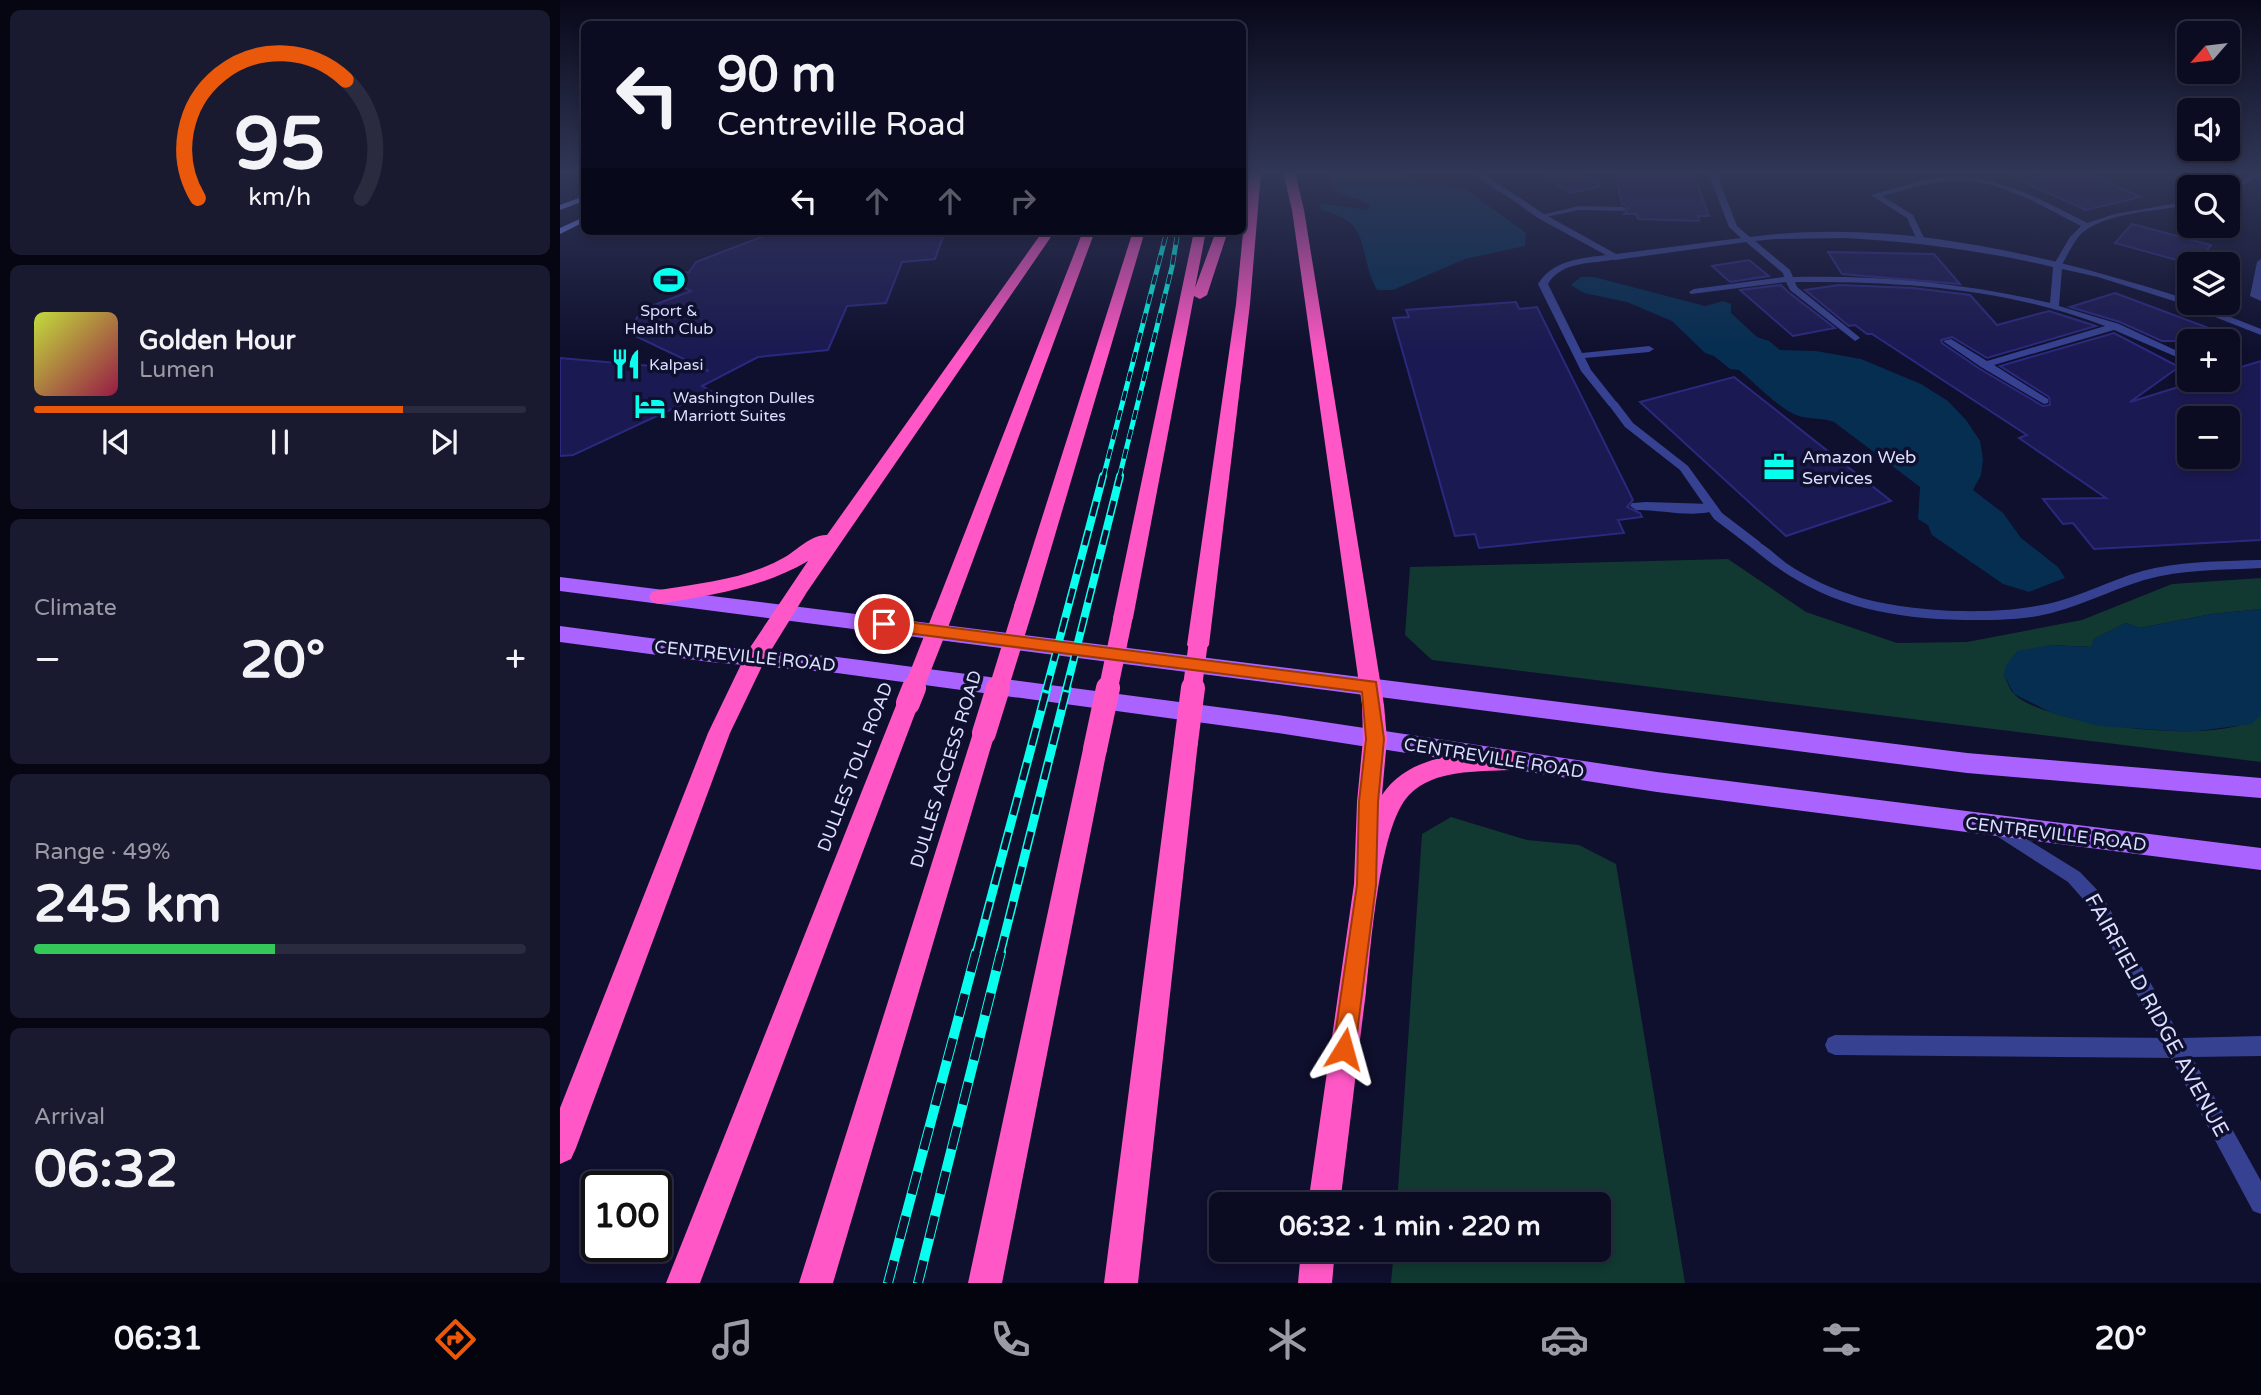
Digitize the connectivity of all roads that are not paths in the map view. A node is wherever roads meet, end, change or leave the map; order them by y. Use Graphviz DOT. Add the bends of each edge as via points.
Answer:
graph roads {
  1 [pos="1249,232"];
  2 [pos="1301,232"];
  3 [pos="1570,232"];
  4 [pos="1740,232"];
  5 [pos="1917,232"];
  6 [pos="2081,232"];
  7 [pos="1046,235"];
  8 [pos="1087,235"];
  9 [pos="1138,235"];
  10 [pos="1199,235"];
  11 [pos="1221,235"];
  12 [pos="1746,238"];
  13 [pos="1921,240"];
  14 [pos="1615,257"];
  15 [pos="2261,262"];
  16 [pos="2058,264"];
  17 [pos="1790,280"];
  18 [pos="1694,292"];
  19 [pos="2261,298"];
  20 [pos="2177,299"];
  21 [pos="2054,305"];
  22 [pos="2218,315"];
  23 [pos="2116,326"];
  24 [pos="2261,332"];
  25 [pos="1855,338"];
  26 [pos="1948,341"];
  27 [pos="1649,349"];
  28 [pos="2177,353"];
  29 [pos="1578,356"];
  30 [pos="1985,365"];
  31 [pos="1170,379"];
  32 [pos="2044,401"];
  33 [pos="1636,506"];
  34 [pos="1712,508"];
  35 [pos="848,521"];
  36 [pos="2261,564"];
  37 [pos="560,584"];
  38 [pos="659,597"];
  39 [pos="783,612"];
  40 [pos="560,634"];
  41 [pos="755,658"];
  42 [pos="1370,687"];
  43 [pos="1375,739"];
  44 [pos="1510,760"];
  45 [pos="2261,788"];
  46 [pos="1994,826"];
  47 [pos="2261,859"];
  48 [pos="1367,885"];
  49 [pos="1835,1045"];
  50 [pos="2261,1046"];
  51 [pos="2177,1048"];
  52 [pos="560,1147"];
  53 [pos="1326,1192"];
  54 [pos="2261,1203"];
  55 [pos="1317,1262"];
  56 [pos="683,1283"];
  57 [pos="816,1283"];
  58 [pos="985,1283"];
  59 [pos="1121,1283"];
  60 [pos="1315,1283"];
  1 -- 59 [label="highway, bridge"];
  2 -- 42 [label="highway"];
  3 -- 14 [label="street"];
  4 -- 12 [label="street"];
  5 -- 13 [label="street"];
  6 -- 16 [label="street"];
  7 -- 35 [label="highway"];
  8 -- 56 [label="highway, DULLES TOLL ROAD, bridge"];
  9 -- 57 [label="highway, DULLES ACCESS ROAD, bridge"];
  10 -- 31 [label="highway"];
  11 -- 31 [label="highway"];
  12 -- 13 [label="street" via="1827,234"];
  12 -- 14 [label="street"];
  12 -- 17 [label="street" via="1787,272"];
  13 -- 16 [label="street"];
  14 -- 29 [label="street" via="1569,265 1544,280 1551,311"];
  15 -- 19 [label="street" via="2255,296"];
  16 -- 20 [label="street"];
  16 -- 21 [label="street"];
  17 -- 18 [label="street"];
  17 -- 21 [label="street" via="1914,282"];
  17 -- 25 [label="street" via="1793,288"];
  21 -- 23 [label="street"];
  22 -- 24 [label="street"];
  23 -- 28 [label="street"];
  23 -- 30 [label="street"];
  26 -- 30 [label="street"];
  27 -- 29 [label="street"];
  29 -- 34 [label="street" via="1629,425 1684,468"];
  30 -- 32 [label="street"];
  31 -- 58 [label="highway, bridge"];
  33 -- 34 [label="street"];
  34 -- 36 [label="street" via="1786,570 1839,597 1887,610 1937,615 2046,610 2150,574"];
  35 -- 38 [label="highway" via="778,571"];
  35 -- 39 [label="highway"];
  37 -- 38 [label="main road"];
  38 -- 39 [label="main road"];
  39 -- 41 [label="highway"];
  39 -- 42 [label="main road"];
  40 -- 41 [label="main road, CENTREVILLE ROAD"];
  41 -- 43 [label="main road, CENTREVILLE ROAD" via="861,668"];
  41 -- 52 [label="highway" via="719,733"];
  42 -- 43 [label="highway"];
  42 -- 45 [label="main road" via="1967,763"];
  43 -- 44 [label="main road, CENTREVILLE ROAD"];
  43 -- 48 [label="highway" via="1368,802"];
  44 -- 46 [label="main road, CENTREVILLE ROAD"];
  44 -- 48 [label="highway" via="1446,766 1418,775 1403,786 1386,807"];
  46 -- 47 [label="main road, CENTREVILLE ROAD"];
  46 -- 51 [label="street, FAIRFIELD RIDGE AVENUE" via="2063,868 2085,887"];
  48 -- 53 [label="highway"];
  49 -- 51 [label="street"];
  50 -- 51 [label="street"];
  51 -- 54 [label="street, FAIRFIELD RIDGE AVENUE"];
  55 -- 60 [label="highway"];
}
